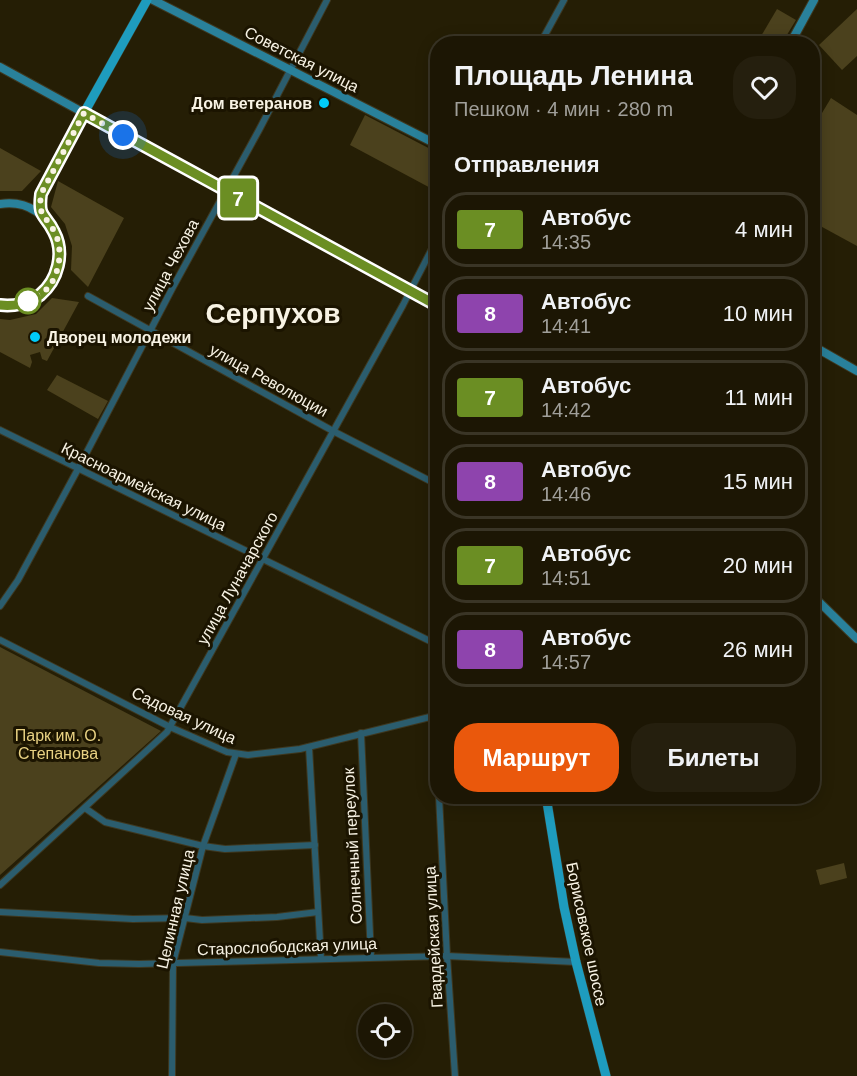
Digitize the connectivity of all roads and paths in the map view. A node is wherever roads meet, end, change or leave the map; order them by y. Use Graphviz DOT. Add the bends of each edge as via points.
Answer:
graph roads {
  1 [pos="147,0"];
  2 [pos="153,0"];
  3 [pos="327,0"];
  4 [pos="564,0"];
  5 [pos="814,0"];
  6 [pos="544,36"];
  7 [pos="794,36"];
  8 [pos="0,67"];
  9 [pos="290,70"];
  10 [pos="84,113"];
  11 [pos="430,141"];
  12 [pos="225,191"];
  13 [pos="41,194"];
  14 [pos="0,204"];
  15 [pos="25,205"];
  16 [pos="41,215"];
  17 [pos="430,252"];
  18 [pos="410,291"];
  19 [pos="88,296"];
  20 [pos="430,302"];
  21 [pos="0,304"];
  22 [pos="150,330"];
  23 [pos="820,350"];
  24 [pos="857,371"];
  25 [pos="0,430"];
  26 [pos="333,431"];
  27 [pos="78,469"];
  28 [pos="430,481"];
  29 [pos="264,558"];
  30 [pos="820,603"];
  31 [pos="0,606"];
  32 [pos="857,639"];
  33 [pos="0,640"];
  34 [pos="430,641"];
  35 [pos="430,717"];
  36 [pos="170,727"];
  37 [pos="361,733"];
  38 [pos="309,747"];
  39 [pos="236,754"];
  40 [pos="439,804"];
  41 [pos="547,804"];
  42 [pos="85,808"];
  43 [pos="315,845"];
  44 [pos="203,846"];
  45 [pos="0,885"];
  46 [pos="0,912"];
  47 [pos="318,912"];
  48 [pos="185,918"];
  49 [pos="0,952"];
  50 [pos="447,956"];
  51 [pos="371,957"];
  52 [pos="321,959"];
  53 [pos="576,962"];
  54 [pos="173,963"];
  55 [pos="172,1076"];
  56 [pos="455,1076"];
  57 [pos="606,1076"];
  1 -- 10 [label="main road"];
  2 -- 9 [label="street, Советская улица"];
  3 -- 9 [label="street, улица Чехова"];
  4 -- 6 [label="street"];
  5 -- 7 [label="street"];
  8 -- 10 [label="street"];
  9 -- 11 [label="street, Советская улица"];
  9 -- 12 [label="street, улица Чехова"];
  10 -- 12 [label="main road"];
  10 -- 13 [label="street"];
  12 -- 18 [label="main road"];
  12 -- 22 [label="street, улица Чехова"];
  13 -- 15 [label="street"];
  13 -- 16 [label="street"];
  14 -- 15 [label="street"];
  15 -- 16 [label="street"];
  16 -- 21 [label="street" via="58,242 60,253 53,280 27,302"];
  17 -- 18 [label="street, улица Луначарского"];
  18 -- 20 [label="main road"];
  18 -- 26 [label="street, улица Луначарского"];
  19 -- 22 [label="street, улица Революции"];
  22 -- 26 [label="street, улица Революции"];
  22 -- 27 [label="street, улица Чехова"];
  23 -- 24 [label="street"];
  25 -- 27 [label="street, Красноармейская улица"];
  26 -- 28 [label="street, улица Революции"];
  26 -- 29 [label="street, улица Луначарского"];
  27 -- 29 [label="street, Красноармейская улица"];
  27 -- 31 [label="street, улица Чехова"];
  29 -- 34 [label="street, Красноармейская улица"];
  29 -- 36 [label="street, улица Луначарского"];
  30 -- 32 [label="street"];
  33 -- 36 [label="street, Садовая улица"];
  35 -- 37 [label="street, Садовая улица"];
  36 -- 39 [label="street, Садовая улица"];
  36 -- 42 [label="street, улица Луначарского"];
  37 -- 38 [label="street, Садовая улица"];
  37 -- 51 [label="street, Солнечный переулок"];
  38 -- 39 [label="street, Садовая улица"];
  38 -- 43 [label="street"];
  39 -- 44 [label="street, Целинная улица"];
  40 -- 50 [label="street, Гвардейская улица"];
  41 -- 53 [label="main road, Борисовское шоссе"];
  42 -- 44 [label="street" via="105,822"];
  42 -- 45 [label="street, улица Луначарского"];
  43 -- 44 [label="street" via="225,849"];
  43 -- 47 [label="street"];
  44 -- 48 [label="street, Целинная улица"];
  46 -- 48 [label="street"];
  47 -- 48 [label="street" via="277,917"];
  47 -- 52 [label="street"];
  48 -- 54 [label="street, Целинная улица"];
  49 -- 54 [label="street, Старослободская улица" via="99,963"];
  50 -- 51 [label="street, Старослободская улица"];
  50 -- 53 [label="street, Старослободская улица"];
  50 -- 56 [label="street, Гвардейская улица"];
  51 -- 52 [label="street, Старослободская улица"];
  52 -- 54 [label="street, Старослободская улица"];
  53 -- 57 [label="main road, Борисовское шоссе"];
  54 -- 55 [label="street, Целинная улица"];
}
